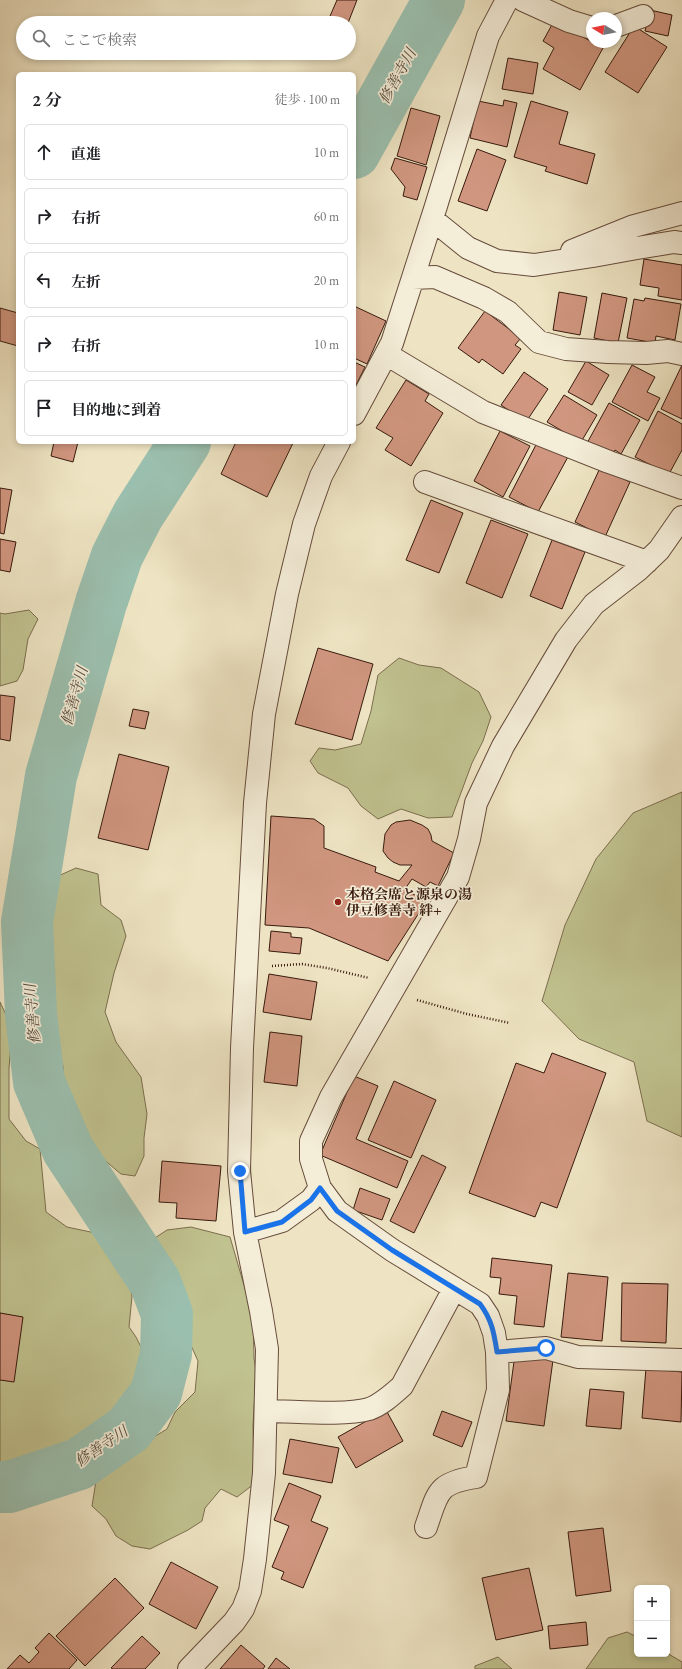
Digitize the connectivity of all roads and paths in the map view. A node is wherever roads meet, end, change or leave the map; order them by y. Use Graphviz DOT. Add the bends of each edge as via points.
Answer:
graph roads {
  1 [pos="507,0"];
  2 [pos="523,0"];
  3 [pos="644,16"];
  4 [pos="622,24"];
  5 [pos="586,26"];
  6 [pos="682,213"];
  7 [pos="432,219"];
  8 [pos="682,242"];
  9 [pos="544,263"];
  10 [pos="412,278"];
  11 [pos="386,354"];
  12 [pos="682,354"];
  13 [pos="356,410"];
  14 [pos="338,444"];
  15 [pos="425,482"];
  16 [pos="682,488"];
  17 [pos="682,517"];
  18 [pos="647,562"];
  19 [pos="320,1188"];
  20 [pos="245,1232"];
  21 [pos="454,1289"];
  22 [pos="497,1352"];
  23 [pos="682,1360"];
  24 [pos="266,1411"];
  25 [pos="426,1527"];
  26 [pos="189,1669"];
  1 -- 7 [label="street" via="488,36"];
  2 -- 5 [label="street"];
  3 -- 4 [label="street"];
  6 -- 9 [label="street" via="634,226"];
  7 -- 9 [label="street" via="468,248 497,261 534,265"];
  7 -- 10 [label="street"];
  8 -- 9 [label="street"];
  10 -- 11 [label="street" via="392,343"];
  10 -- 12 [label="street" via="435,277 484,298 508,312 539,342 566,349 608,352 668,351"];
  11 -- 13 [label="street"];
  11 -- 16 [label="street" via="482,412"];
  14 -- 20 [label="street" via="321,476 304,524 287,594 264,714 255,803 242,1048 240,1171"];
  15 -- 18 [label="street"];
  17 -- 18 [label="street" via="659,550"];
  18 -- 19 [label="street" via="594,604 566,640 503,746 476,803 458,877 330,1097 311,1141 311,1159"];
  19 -- 20 [label="street" via="311,1200 282,1222"];
  19 -- 21 [label="street" via="337,1211"];
  20 -- 24 [label="street" via="267,1349"];
  21 -- 22 [label="street" via="480,1304 488,1316"];
  21 -- 24 [label="street" via="402,1386 389,1398 369,1409"];
  22 -- 23 [label="street" via="546,1348 578,1358"];
  22 -- 25 [label="street" via="498,1390 476,1477 456,1480 438,1492"];
  24 -- 26 [label="street" via="264,1473 250,1591 243,1609 234,1622"];
}
